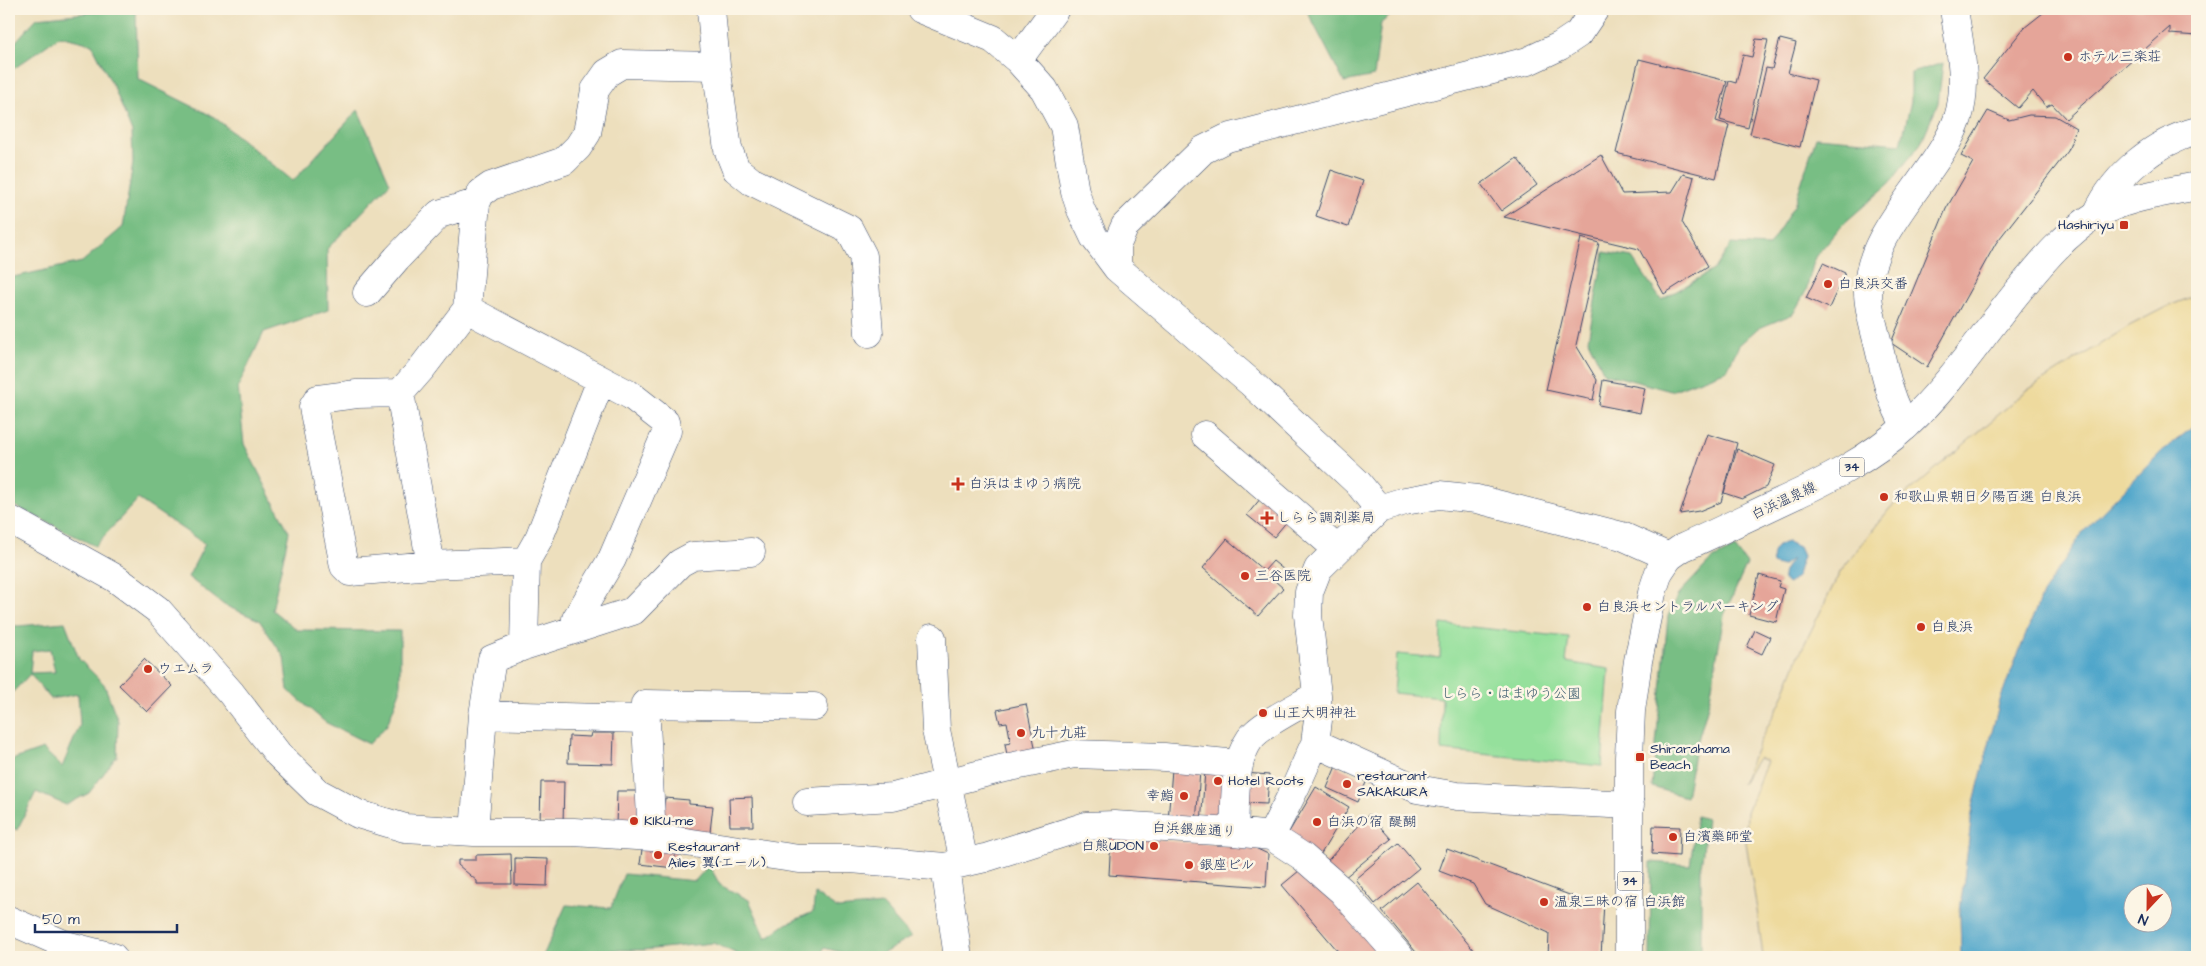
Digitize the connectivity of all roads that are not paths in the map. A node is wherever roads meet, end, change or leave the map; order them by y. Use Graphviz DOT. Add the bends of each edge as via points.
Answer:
graph roads {
  1 [pos="711,9"];
  2 [pos="920,9"];
  3 [pos="1055,9"];
  4 [pos="1595,9"];
  5 [pos="1954,9"];
  6 [pos="1018,60"];
  7 [pos="716,66"];
  8 [pos="2197,131"];
  9 [pos="2197,186"];
  10 [pos="476,203"];
  11 [pos="1081,210"];
  12 [pos="2097,214"];
  13 [pos="1124,226"];
  14 [pos="1116,268"];
  15 [pos="367,293"];
  16 [pos="467,309"];
  17 [pos="870,333"];
  18 [pos="601,380"];
  19 [pos="400,393"];
  20 [pos="1906,426"];
  21 [pos="1205,435"];
  22 [pos="1379,508"];
  23 [pos="9,519"];
  24 [pos="1337,549"];
  25 [pos="751,552"];
  26 [pos="1669,557"];
  27 [pos="526,561"];
  28 [pos="431,565"];
  29 [pos="574,630"];
  30 [pos="932,638"];
  31 [pos="524,646"];
  32 [pos="1318,695"];
  33 [pos="814,707"];
  34 [pos="483,715"];
  35 [pos="645,719"];
  36 [pos="1315,743"];
  37 [pos="1238,764"];
  38 [pos="946,783"];
  39 [pos="807,802"];
  40 [pos="1630,805"];
  41 [pos="474,832"];
  42 [pos="1234,832"];
  43 [pos="1271,836"];
  44 [pos="652,837"];
  45 [pos="955,864"];
  46 [pos="9,920"];
  47 [pos="113,957"];
  48 [pos="958,957"];
  49 [pos="1400,957"];
  50 [pos="1629,957"];
  1 -- 7 [label="street"];
  2 -- 6 [label="street" via="993,40"];
  3 -- 6 [label="street"];
  4 -- 13 [label="street" via="1578,34 1528,61 1227,138 1203,150"];
  5 -- 20 [label="street" via="1964,93 1958,119 1875,254 1868,291 1890,393"];
  6 -- 11 [label="street" via="1044,90 1064,126"];
  7 -- 10 [label="street" via="622,64 607,73 594,90 587,133 578,147 564,160 491,186 480,193"];
  7 -- 17 [label="street" via="728,149 736,169 751,181 848,229 863,256"];
  8 -- 12 [label="street" via="2171,140 2132,167 2110,190"];
  9 -- 12 [label="street, 白浜温泉線 / 34" via="2127,202"];
  10 -- 15 [label="street" via="439,214"];
  10 -- 16 [label="street"];
  11 -- 13 [label="street" via="1104,222"];
  11 -- 14 [label="street" via="1094,237"];
  12 -- 20 [label="street, 白浜温泉線 / 34" via="2067,236 2034,271 1934,399"];
  13 -- 14 [label="street" via="1117,244"];
  14 -- 22 [label="street" via="1250,382 1358,483"];
  16 -- 18 [label="street"];
  16 -- 19 [label="street"];
  18 -- 27 [label="street" via="539,538"];
  18 -- 29 [label="street" via="632,396 665,422 667,431 612,559 576,619"];
  19 -- 28 [label="street"];
  19 -- 28 [label="street" via="318,399 313,407 344,566 350,572"];
  20 -- 26 [label="street, 白浜温泉線 / 34" via="1864,460 1833,478"];
  21 -- 24 [label="street"];
  22 -- 24 [label="street"];
  22 -- 26 [label="street" via="1439,495 1477,499 1622,536"];
  23 -- 41 [label="street, 白浜銀座通り" via="115,578 158,610 231,693 278,754 317,792 358,814 405,828"];
  24 -- 32 [label="street" via="1318,569 1309,592 1308,615"];
  25 -- 29 [label="street" via="693,556 680,563 633,611"];
  26 -- 40 [label="street, 白浜温泉線 / 34" via="1659,572 1652,593 1638,661 1631,711"];
  27 -- 28 [label="street"];
  27 -- 31 [label="street"];
  29 -- 31 [label="street"];
  30 -- 38 [label="street" via="936,730"];
  31 -- 34 [label="street" via="492,659"];
  32 -- 36 [label="street"];
  32 -- 37 [label="street" via="1270,722 1251,738"];
  33 -- 35 [label="street" via="646,704"];
  34 -- 35 [label="street"];
  34 -- 41 [label="street"];
  35 -- 44 [label="street"];
  36 -- 40 [label="street" via="1417,789 1457,796"];
  36 -- 43 [label="street"];
  37 -- 38 [label="street" via="1074,754"];
  37 -- 42 [label="street"];
  38 -- 39 [label="street" via="893,797"];
  38 -- 45 [label="street"];
  40 -- 50 [label="street, 白浜温泉線 / 34"];
  41 -- 44 [label="street, 白浜銀座通り" via="574,832"];
  42 -- 43 [label="street, 白浜銀座通り"];
  42 -- 45 [label="street, 白浜銀座通り" via="1086,826 985,858"];
  43 -- 49 [label="street, 白浜銀座通り" via="1303,857 1342,891"];
  44 -- 45 [label="street, 白浜銀座通り" via="799,859"];
  45 -- 48 [label="street"];
  46 -- 47 [label="street" via="66,945"];
}
